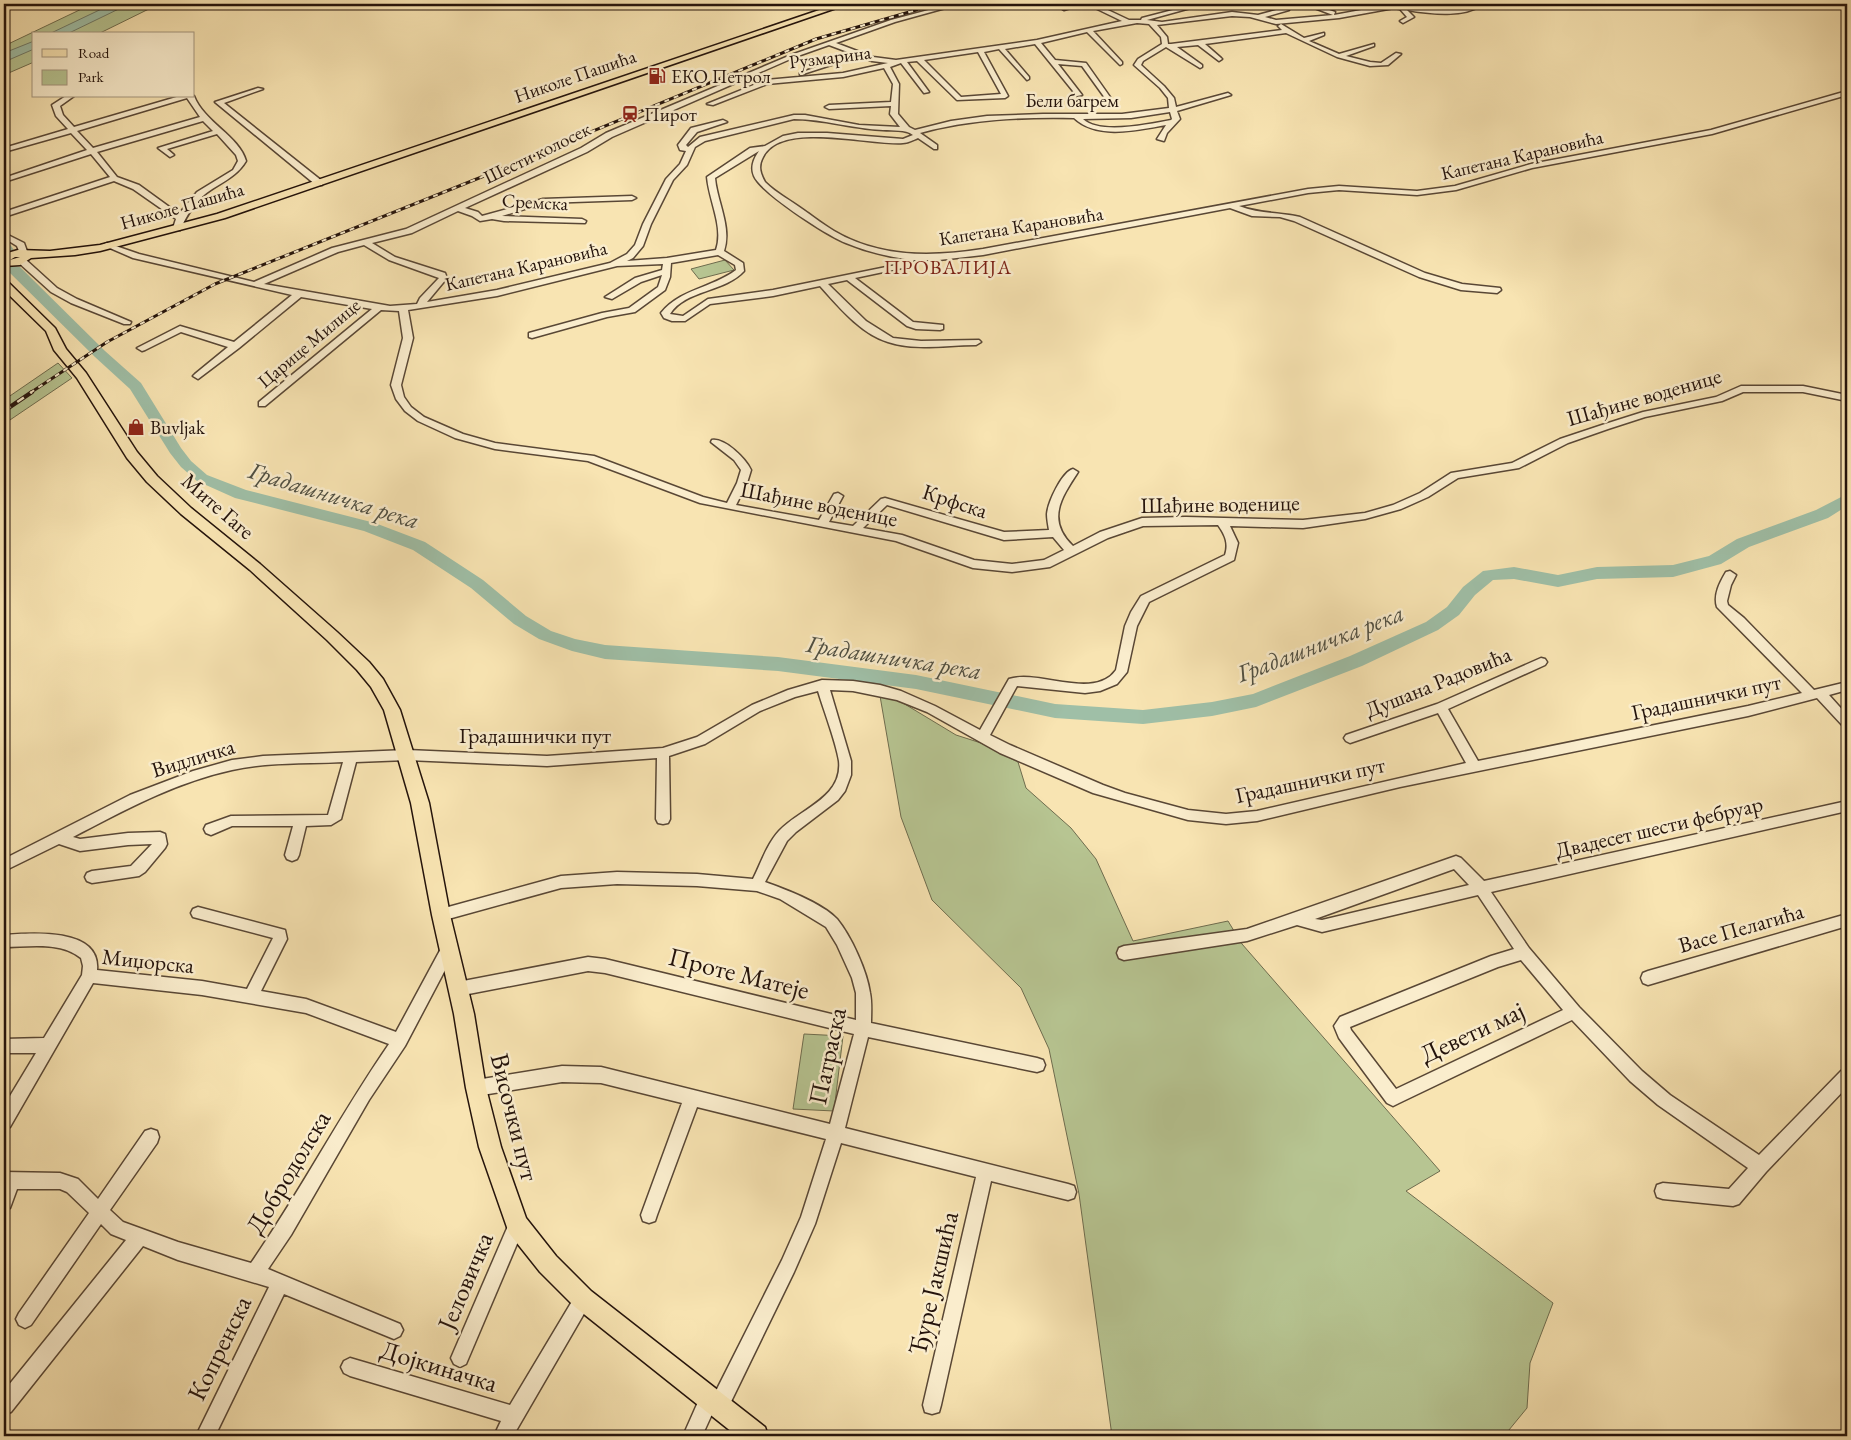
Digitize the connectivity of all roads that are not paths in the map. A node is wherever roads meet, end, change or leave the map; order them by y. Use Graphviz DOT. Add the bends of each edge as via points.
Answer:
graph roads {
  1 [pos="844,4"];
  2 [pos="957,4"];
  3 [pos="1057,4"];
  4 [pos="1080,4"];
  5 [pos="1202,4"];
  6 [pos="1307,4"];
  7 [pos="1411,4"];
  8 [pos="1482,4"];
  9 [pos="1189,5"];
  10 [pos="1392,5"];
  11 [pos="1093,6"];
  12 [pos="1168,7"];
  13 [pos="1402,7"];
  14 [pos="1287,9"];
  15 [pos="1176,11"];
  16 [pos="1339,16"];
  17 [pos="1259,17"];
  18 [pos="1403,20"];
  19 [pos="1137,21"];
  20 [pos="1128,22"];
  21 [pos="1276,22"];
  22 [pos="1152,24"];
  23 [pos="1089,30"];
  24 [pos="1287,31"];
  25 [pos="1322,34"];
  26 [pos="1305,40"];
  27 [pos="1037,42"];
  28 [pos="829,43"];
  29 [pos="1198,44"];
  30 [pos="1372,45"];
  31 [pos="1168,46"];
  32 [pos="1000,47"];
  33 [pos="979,49"];
  34 [pos="859,54"];
  35 [pos="1398,54"];
  36 [pos="1339,56"];
  37 [pos="919,59"];
  38 [pos="1219,59"];
  39 [pos="900,61"];
  40 [pos="1052,62"];
  41 [pos="1120,63"];
  42 [pos="886,66"];
  43 [pos="1200,66"];
  44 [pos="794,78"];
  45 [pos="1027,78"];
  46 [pos="260,89"];
  47 [pos="926,92"];
  48 [pos="1847,94"];
  49 [pos="1079,95"];
  50 [pos="1228,95"];
  51 [pos="1107,97"];
  52 [pos="67,98"];
  53 [pos="182,98"];
  54 [pos="190,98"];
  55 [pos="711,104"];
  56 [pos="894,104"];
  57 [pos="829,107"];
  58 [pos="1173,108"];
  59 [pos="1077,117"];
  60 [pos="205,118"];
  61 [pos="723,122"];
  62 [pos="1174,122"];
  63 [pos="72,129"];
  64 [pos="217,132"];
  65 [pos="913,132"];
  66 [pos="1161,139"];
  67 [pos="934,146"];
  68 [pos="765,148"];
  69 [pos="4,150"];
  70 [pos="690,150"];
  71 [pos="92,151"];
  72 [pos="170,156"];
  73 [pos="114,178"];
  74 [pos="4,180"];
  75 [pos="319,183"];
  76 [pos="632,198"];
  77 [pos="1228,205"];
  78 [pos="460,209"];
  79 [pos="4,215"];
  80 [pos="492,216"];
  81 [pos="582,221"];
  82 [pos="179,223"];
  83 [pos="4,235"];
  84 [pos="14,242"];
  85 [pos="365,242"];
  86 [pos="107,245"];
  87 [pos="719,252"];
  88 [pos="912,257"];
  89 [pos="10,260"];
  90 [pos="667,261"];
  91 [pos="613,265"];
  92 [pos="667,271"];
  93 [pos="848,277"];
  94 [pos="822,282"];
  95 [pos="4,284"];
  96 [pos="256,284"];
  97 [pos="1497,290"];
  98 [pos="299,294"];
  99 [pos="609,297"];
  100 [pos="421,306"];
  101 [pos="378,308"];
  102 [pos="403,308"];
  103 [pos="127,322"];
  104 [pos="940,327"];
  105 [pos="532,335"];
  106 [pos="976,342"];
  107 [pos="236,346"];
  108 [pos="142,348"];
  109 [pos="198,376"];
  110 [pos="1847,398"];
  111 [pos="262,404"];
  112 [pos="716,442"];
  113 [pos="1073,472"];
  114 [pos="838,496"];
  115 [pos="730,507"];
  116 [pos="1221,522"];
  117 [pos="823,524"];
  118 [pos="856,529"];
  119 [pos="1055,533"];
  120 [pos="1071,552"];
  121 [pos="1730,576"];
  122 [pos="1541,662"];
  123 [pos="822,685"];
  124 [pos="1847,686"];
  125 [pos="1815,694"];
  126 [pos="1441,707"];
  127 [pos="1847,723"];
  128 [pos="982,737"];
  129 [pos="1350,738"];
  130 [pos="663,753"];
  131 [pos="406,755"];
  132 [pos="350,757"];
  133 [pos="1474,767"];
  134 [pos="1847,806"];
  135 [pos="662,819"];
  136 [pos="301,821"];
  137 [pos="211,829"];
  138 [pos="59,838"];
  139 [pos="292,855"];
  140 [pos="4,865"];
  141 [pos="92,876"];
  142 [pos="757,885"];
  143 [pos="1480,888"];
  144 [pos="198,913"];
  145 [pos="441,915"];
  146 [pos="1297,919"];
  147 [pos="1847,920"];
  148 [pos="4,941"];
  149 [pos="449,948"];
  150 [pos="1124,953"];
  151 [pos="1524,953"];
  152 [pos="89,976"];
  153 [pos="1648,978"];
  154 [pos="458,989"];
  155 [pos="251,996"];
  156 [pos="1574,1012"];
  157 [pos="863,1029"];
  158 [pos="400,1041"];
  159 [pos="47,1045"];
  160 [pos="4,1046"];
  161 [pos="1037,1065"];
  162 [pos="1847,1076"];
  163 [pos="476,1088"];
  164 [pos="692,1098"];
  165 [pos="4,1121"];
  166 [pos="835,1135"];
  167 [pos="152,1137"];
  168 [pos="1760,1166"];
  169 [pos="985,1172"];
  170 [pos="8,1180"];
  171 [pos="1663,1191"];
  172 [pos="1068,1192"];
  173 [pos="4,1202"];
  174 [pos="99,1210"];
  175 [pos="649,1215"];
  176 [pos="517,1225"];
  177 [pos="139,1237"];
  178 [pos="255,1273"];
  179 [pos="280,1284"];
  180 [pos="583,1299"];
  181 [pos="25,1318"];
  182 [pos="394,1330"];
  183 [pos="460,1358"];
  184 [pos="350,1366"];
  185 [pos="714,1403"];
  186 [pos="4,1405"];
  187 [pos="932,1405"];
  188 [pos="514,1416"];
  189 [pos="204,1436"];
  190 [pos="503,1436"];
  191 [pos="692,1436"];
  192 [pos="756,1436"];
  1 -- 75 [label="main road, Николе Пашића"];
  2 -- 28 [label="street, Шести колосек"];
  3 -- 4 [label="street" via="1064,8"];
  5 -- 9 [label="street"];
  6 -- 16 [label="street"];
  7 -- 13 [label="street"];
  8 -- 13 [label="street" via="1458,12"];
  9 -- 15 [label="street"];
  10 -- 13 [label="street"];
  10 -- 16 [label="street"];
  11 -- 20 [label="street"];
  12 -- 15 [label="street"];
  13 -- 18 [label="street" via="1411,17"];
  14 -- 17 [label="street"];
  15 -- 19 [label="street"];
  16 -- 21 [label="street"];
  17 -- 21 [label="street"];
  17 -- 22 [label="street" via="1232,14"];
  19 -- 20 [label="street, Рузмарина"];
  19 -- 22 [label="street"];
  20 -- 23 [label="street, Рузмарина"];
  21 -- 24 [label="street"];
  22 -- 31 [label="street" via="1164,36"];
  23 -- 27 [label="street, Рузмарина"];
  23 -- 41 [label="street"];
  24 -- 26 [label="street" via="1295,38"];
  24 -- 29 [label="street"];
  25 -- 26 [label="street"];
  26 -- 36 [label="street"];
  27 -- 32 [label="street, Рузмарина"];
  27 -- 40 [label="street"];
  28 -- 34 [label="street, Рузмарина"];
  28 -- 78 [label="street, Шести колосек" via="609,135"];
  29 -- 31 [label="street"];
  29 -- 38 [label="street"];
  30 -- 36 [label="street"];
  31 -- 43 [label="street"];
  31 -- 58 [label="street" via="1137,64 1168,93"];
  32 -- 33 [label="street, Рузмарина"];
  32 -- 45 [label="street"];
  33 -- 37 [label="street, Рузмарина"];
  33 -- 37 [label="street" via="1005,96 958,99"];
  34 -- 39 [label="street, Рузмарина" via="877,60"];
  34 -- 44 [label="street"];
  35 -- 36 [label="street" via="1380,65"];
  37 -- 39 [label="street, Рузмарина"];
  39 -- 42 [label="street, Рузмарина"];
  39 -- 47 [label="street, Рузмарина"];
  40 -- 49 [label="street"];
  40 -- 51 [label="street" via="1084,64"];
  42 -- 44 [label="street, Рузмарина" via="843,75"];
  42 -- 56 [label="street" via="896,84"];
  44 -- 55 [label="street, Рузмарина" via="766,82"];
  46 -- 75 [label="street" via="219,102"];
  48 -- 77 [label="street, Капетана Карановића" via="1712,132 1530,166 1456,188 1417,193 1324,189"];
  50 -- 58 [label="street, Бели багрем"];
  52 -- 63 [label="street" via="56,106"];
  53 -- 63 [label="street"];
  54 -- 60 [label="street"];
  56 -- 57 [label="street"];
  56 -- 65 [label="street" via="895,116"];
  58 -- 59 [label="street, Бели багрем" via="1130,116"];
  58 -- 62 [label="street"];
  59 -- 62 [label="street" via="1093,126 1112,128"];
  59 -- 65 [label="street, Бели багрем" via="979,119 939,124"];
  60 -- 64 [label="street"];
  60 -- 71 [label="street"];
  61 -- 70 [label="street" via="694,130 682,145"];
  62 -- 66 [label="street"];
  63 -- 69 [label="street"];
  63 -- 71 [label="street"];
  64 -- 72 [label="street" via="162,148"];
  64 -- 82 [label="street" via="235,148 242,161 236,170 200,194"];
  65 -- 67 [label="street"];
  65 -- 68 [label="street" via="914,139 904,141 795,136"];
  65 -- 70 [label="street, Капетана Карановића" via="805,117 789,118 710,137 696,142"];
  68 -- 87 [label="street" via="753,150 711,177 720,222"];
  68 -- 88 [label="street, Капетана Карановића" via="755,167 759,180 818,225 853,243"];
  70 -- 91 [label="street, Капетана Карановића" via="683,165 667,183 639,246 630,256"];
  71 -- 73 [label="street"];
  71 -- 74 [label="street"];
  73 -- 79 [label="street"];
  73 -- 82 [label="street" via="136,187"];
  75 -- 82 [label="main road, Николе Пашића"];
  76 -- 80 [label="street" via="543,201"];
  77 -- 88 [label="street, Капетана Карановића" via="983,252 939,258"];
  77 -- 97 [label="street" via="1252,214 1297,219 1398,266 1449,284"];
  78 -- 80 [label="street, Сремска" via="480,219"];
  78 -- 85 [label="street, Шести колосек" via="409,230"];
  80 -- 81 [label="street, Сремска"];
  82 -- 86 [label="main road, Николе Пашића"];
  83 -- 84 [label="street"];
  84 -- 89 [label="street"];
  84 -- 89 [label="street" via="23,247"];
  85 -- 96 [label="street, Шести колосек" via="335,250"];
  85 -- 100 [label="street" via="380,254 443,276"];
  86 -- 89 [label="main road, Николе Пашића"];
  86 -- 96 [label="street, Капетана Карановића" via="136,256"];
  87 -- 90 [label="street"];
  87 -- 94 [label="street" via="738,262 740,270 722,282 681,298 665,313 667,316 682,319 708,302"];
  88 -- 93 [label="street" via="897,267"];
  89 -- 103 [label="street" via="74,301"];
  90 -- 91 [label="street"];
  90 -- 92 [label="street"];
  91 -- 100 [label="street, Капетана Карановића" via="497,293"];
  92 -- 99 [label="street" via="638,280"];
  92 -- 105 [label="street" via="662,288 632,310"];
  93 -- 94 [label="street"];
  93 -- 104 [label="street" via="910,324"];
  94 -- 106 [label="street" via="879,336 914,343"];
  95 -- 131 [label="main road, Мите Гаге" via="51,330 60,350 82,376 132,455 152,479 363,666 392,710"];
  96 -- 98 [label="street, Капетана Карановића"];
  98 -- 101 [label="street, Капетана Карановића"];
  98 -- 107 [label="street"];
  100 -- 102 [label="street, Капетана Карановића"];
  101 -- 102 [label="street, Капетана Карановића"];
  101 -- 111 [label="street, Царице Милице"];
  102 -- 115 [label="street, Шађине воденице" via="408,338 396,385 408,410 421,419 459,436 495,446 590,458 700,500"];
  107 -- 108 [label="street" via="180,329"];
  107 -- 109 [label="street"];
  110 -- 116 [label="street, Шађине воденице" via="1803,389 1741,389 1719,399 1605,426 1564,441 1515,466 1455,474 1424,495 1365,516 1303,524"];
  112 -- 115 [label="street" via="747,467 747,475"];
  113 -- 119 [label="street" via="1058,492 1054,504"];
  114 -- 117 [label="street"];
  115 -- 117 [label="street, Шађине воденице"];
  116 -- 120 [label="street, Шађине воденице" via="1142,522 1104,535"];
  116 -- 128 [label="street" via="1232,539 1230,557 1145,599 1132,622 1121,673 1110,683 1078,688 1025,680 1013,682"];
  117 -- 118 [label="street, Шађине воденице"];
  118 -- 119 [label="street, Крфска" via="884,500 1004,536"];
  118 -- 120 [label="street, Шађине воденице" via="898,538 987,566 1029,567 1046,564"];
  119 -- 120 [label="street"];
  121 -- 125 [label="street" via="1721,601 1723,607"];
  122 -- 126 [label="street, Душана Радовића"];
  123 -- 128 [label="street, Градашнички пут" via="853,686 901,696"];
  123 -- 130 [label="street, Градашнички пут" via="765,704 702,741"];
  123 -- 142 [label="street" via="845,761 844,783 836,794 783,837"];
  124 -- 125 [label="street, Градашнички пут"];
  125 -- 127 [label="street"];
  125 -- 133 [label="street, Градашнички пут" via="1748,711"];
  126 -- 129 [label="street, Душана Радовића"];
  126 -- 133 [label="street"];
  128 -- 133 [label="street, Градашнички пут" via="1106,792 1188,815 1213,818 1252,816"];
  130 -- 131 [label="street, Градашнички пут" via="547,761"];
  130 -- 135 [label="street"];
  131 -- 132 [label="street, Видличка"];
  131 -- 145 [label="main road, Височки пут" via="420,804"];
  132 -- 136 [label="street" via="335,817 328,821"];
  132 -- 138 [label="street, Видличка" via="263,761 216,769 136,799"];
  134 -- 143 [label="street, Двадесет шести фебруар"];
  136 -- 137 [label="street" via="231,821"];
  136 -- 139 [label="street"];
  138 -- 140 [label="street, Видличка"];
  138 -- 141 [label="street" via="80,845 128,838 160,838 160,844 134,872"];
  142 -- 145 [label="street, Патраска" via="669,878 589,878 561,882"];
  142 -- 157 [label="street, Патраска" via="808,907 837,931 860,978"];
  143 -- 146 [label="street, Двадесет шести фебруар" via="1322,926"];
  143 -- 146 [label="street" via="1456,862"];
  143 -- 151 [label="street"];
  144 -- 155 [label="street" via="280,934"];
  145 -- 149 [label="main road, Височки пут"];
  146 -- 150 [label="street" via="1247,935"];
  147 -- 153 [label="street, Васе Пелагића"];
  148 -- 152 [label="street, Миџорска" via="54,940 71,944 87,954"];
  149 -- 154 [label="main road, Височки пут"];
  149 -- 158 [label="street, Добродолска"];
  151 -- 156 [label="street"];
  151 -- 156 [label="street, Девети мај" via="1496,961 1345,1022 1342,1026 1344,1033 1393,1098"];
  152 -- 155 [label="street, Миџорска"];
  152 -- 159 [label="street"];
  154 -- 157 [label="street, Проте Матеје" via="570,966 596,965"];
  154 -- 163 [label="main road, Височки пут"];
  155 -- 158 [label="street, Миџорска" via="306,1006"];
  156 -- 168 [label="street" via="1664,1100"];
  157 -- 161 [label="street, Проте Матеје"];
  157 -- 166 [label="street, Патраска"];
  158 -- 178 [label="street, Добродолска" via="363,1095 290,1222"];
  159 -- 160 [label="street"];
  159 -- 165 [label="street"];
  162 -- 168 [label="street"];
  163 -- 164 [label="street" via="562,1074 591,1074"];
  163 -- 176 [label="main road, Височки пут" via="490,1147"];
  164 -- 166 [label="street"];
  164 -- 175 [label="street"];
  166 -- 169 [label="street"];
  166 -- 185 [label="street, Патраска" via="809,1218 788,1266"];
  167 -- 174 [label="street"];
  168 -- 171 [label="street" via="1733,1198"];
  169 -- 172 [label="street"];
  169 -- 187 [label="street, Ђуре Јакшића"];
  170 -- 173 [label="street"];
  170 -- 174 [label="street" via="60,1181 72,1185"];
  174 -- 177 [label="street" via="117,1228"];
  174 -- 181 [label="street"];
  176 -- 180 [label="main road, Височки пут" via="548,1264"];
  176 -- 183 [label="street, Јеловичка"];
  177 -- 178 [label="street"];
  177 -- 186 [label="street"];
  178 -- 179 [label="street, Копренска"];
  179 -- 182 [label="street, Копренска"];
  179 -- 189 [label="street, Копренска"];
  180 -- 185 [label="main road, Височки пут"];
  180 -- 188 [label="street, Дојкиначка"];
  184 -- 188 [label="street, Дојкиначка"];
  185 -- 191 [label="street, Патраска"];
  185 -- 192 [label="main road"];
  188 -- 190 [label="street, Дојкиначка"];
}
